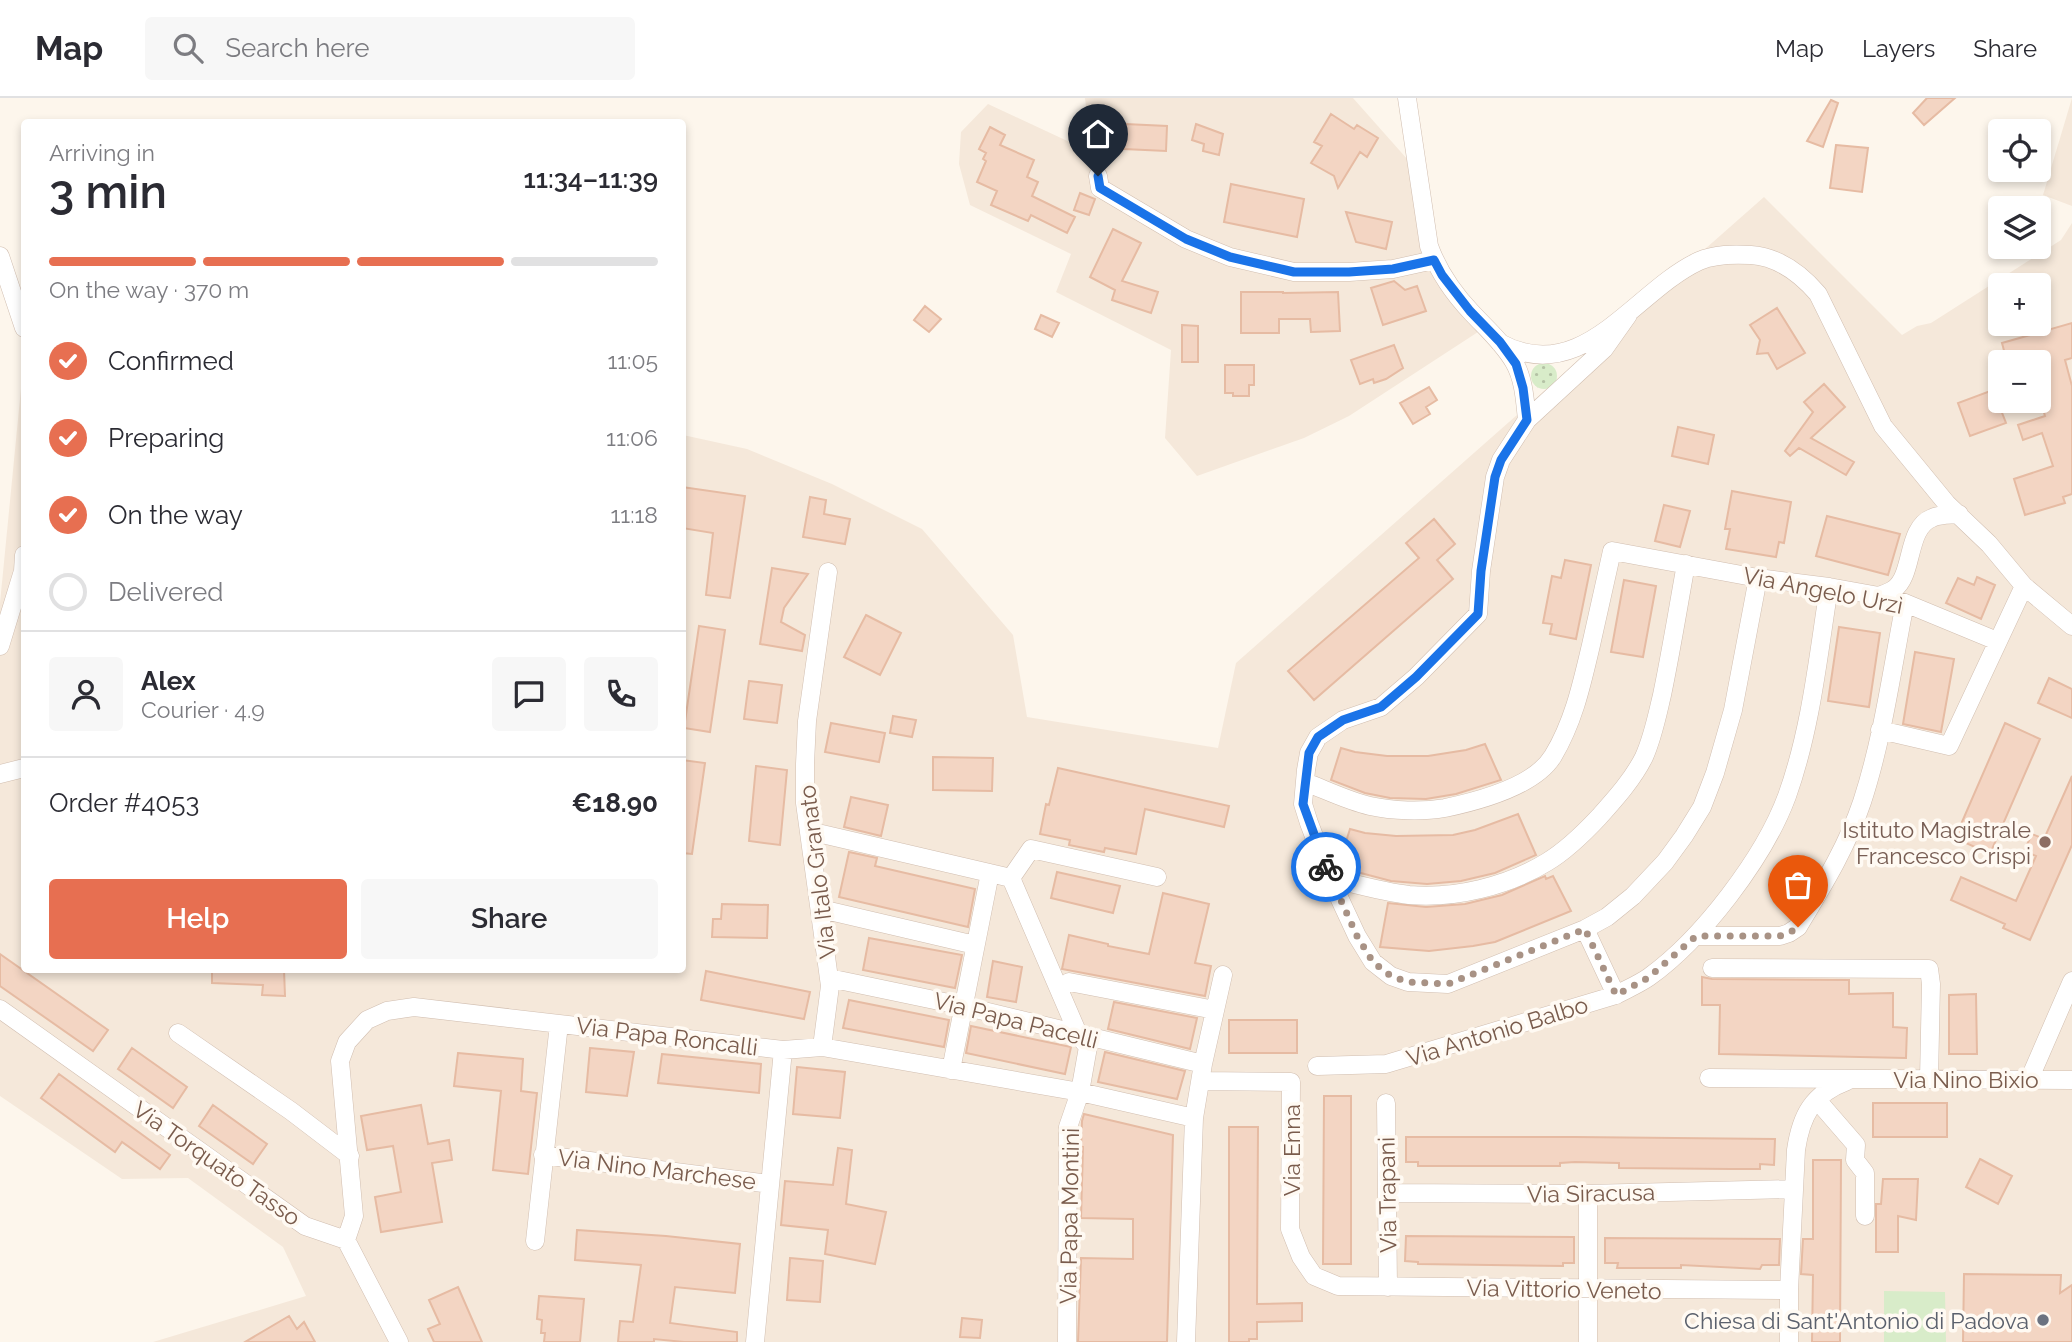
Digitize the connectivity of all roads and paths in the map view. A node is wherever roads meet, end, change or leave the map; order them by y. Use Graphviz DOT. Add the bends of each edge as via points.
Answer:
graph roads {
  1 [pos="1407,98"];
  2 [pos="1098,176"];
  3 [pos="0,256"];
  4 [pos="1434,260"];
  5 [pos="1628,314"];
  6 [pos="21,319"];
  7 [pos="1500,342"];
  8 [pos="1527,420"];
  9 [pos="1959,514"];
  10 [pos="1686,564"];
  11 [pos="828,572"];
  12 [pos="21,578"];
  13 [pos="1758,578"];
  14 [pos="2024,586"];
  15 [pos="1829,587"];
  16 [pos="1879,596"];
  17 [pos="1905,603"];
  18 [pos="2072,626"];
  19 [pos="1997,641"];
  20 [pos="0,646"];
  21 [pos="1880,730"];
  22 [pos="21,769"];
  23 [pos="0,774"];
  24 [pos="1305,782"];
  25 [pos="809,831"];
  26 [pos="990,873"];
  27 [pos="1157,877"];
  28 [pos="1330,877"];
  29 [pos="1011,878"];
  30 [pos="821,909"];
  31 [pos="1585,929"];
  32 [pos="1696,936"];
  33 [pos="975,945"];
  34 [pos="1712,968"];
  35 [pos="1223,975"];
  36 [pos="829,978"];
  37 [pos="2072,981"];
  38 [pos="1069,982"];
  39 [pos="1616,995"];
  40 [pos="963,1006"];
  41 [pos="0,1009"];
  42 [pos="1215,1010"];
  43 [pos="559,1024"];
  44 [pos="178,1033"];
  45 [pos="1079,1036"];
  46 [pos="822,1047"];
  47 [pos="783,1050"];
  48 [pos="1317,1066"];
  49 [pos="951,1070"];
  50 [pos="1201,1072"];
  51 [pos="1709,1078"];
  52 [pos="1860,1079"];
  53 [pos="1929,1079"];
  54 [pos="2029,1080"];
  55 [pos="2072,1080"];
  56 [pos="1080,1092"];
  57 [pos="1816,1100"];
  58 [pos="1386,1103"];
  59 [pos="1194,1118"];
  60 [pos="543,1155"];
  61 [pos="349,1156"];
  62 [pos="770,1184"];
  63 [pos="1794,1189"];
  64 [pos="1388,1193"];
  65 [pos="1588,1194"];
  66 [pos="1865,1216"];
  67 [pos="346,1240"];
  68 [pos="535,1241"];
  69 [pos="1338,1286"];
  70 [pos="1388,1287"];
  71 [pos="1587,1289"];
  72 [pos="1789,1290"];
  73 [pos="399,1342"];
  74 [pos="755,1342"];
  75 [pos="1067,1342"];
  76 [pos="1186,1342"];
  77 [pos="1588,1342"];
  78 [pos="1789,1342"];
  1 -- 4 [label="street"];
  2 -- 4 [label="street" via="1100,188 1178,235 1230,257 1294,272 1393,269"];
  3 -- 6 [label="street"];
  4 -- 7 [label="street" via="1470,311"];
  5 -- 7 [label="street" via="1591,341 1565,352 1516,351"];
  5 -- 8 [label="street" via="1604,349"];
  5 -- 9 [label="street" via="1702,260 1730,254 1781,262 1802,275 1818,293 1883,426"];
  7 -- 8 [label="street" via="1516,364"];
  8 -- 24 [label="street" via="1495,477 1478,614 1381,707 1343,720 1318,737 1309,753"];
  9 -- 14 [label="street"];
  9 -- 16 [label="street" via="1934,516 1924,522 1896,588"];
  10 -- 13 [label="street, Via Angelo Urzì"];
  10 -- 24 [label="street, Via Angelo Urzì" via="1612,551 1579,697 1552,758 1538,774 1478,799 1443,808 1406,810 1370,806"];
  10 -- 28 [label="street" via="1654,729 1643,758 1621,793 1568,848 1508,880 1462,892 1408,895"];
  11 -- 25 [label="street, Via Italo Granato" via="807,721"];
  12 -- 20 [label="street"];
  13 -- 15 [label="street, Via Angelo Urzì"];
  13 -- 31 [label="street" via="1725,744 1702,807 1665,862 1633,896"];
  14 -- 18 [label="street"];
  14 -- 19 [label="street"];
  15 -- 16 [label="street, Via Angelo Urzì"];
  15 -- 32 [label="street, Via Antonio Balbo" via="1811,701 1786,798 1740,880"];
  16 -- 17 [label="street, Via Angelo Urzì"];
  17 -- 19 [label="street, Via Angelo Urzì"];
  17 -- 21 [label="street"];
  19 -- 21 [label="street" via="1949,746"];
  21 -- 32 [label="street" via="1861,805 1838,858 1798,927 1780,936"];
  22 -- 23 [label="street"];
  24 -- 28 [label="street" via="1303,804"];
  25 -- 26 [label="street"];
  25 -- 30 [label="street, Via Italo Granato"];
  26 -- 29 [label="street"];
  26 -- 33 [label="street"];
  27 -- 29 [label="street" via="1031,849"];
  28 -- 31 [label="street" via="1373,962 1408,982 1448,984"];
  29 -- 45 [label="street, Via Papa Montini"];
  30 -- 33 [label="street"];
  30 -- 36 [label="street, Via Italo Granato"];
  31 -- 39 [label="street"];
  32 -- 39 [label="street, Via Antonio Balbo" via="1648,978"];
  33 -- 40 [label="street"];
  34 -- 53 [label="street" via="1929,969"];
  35 -- 42 [label="street"];
  36 -- 40 [label="street, Via Papa Pacelli"];
  36 -- 46 [label="street, Via Italo Granato"];
  37 -- 54 [label="street"];
  38 -- 42 [label="street"];
  39 -- 48 [label="street, Via Antonio Balbo" via="1386,1064"];
  40 -- 45 [label="street, Via Papa Pacelli"];
  40 -- 49 [label="street"];
  41 -- 67 [label="street, Via Torquato Tasso" via="305,1226"];
  42 -- 50 [label="street"];
  43 -- 47 [label="street, Via Papa Roncalli"];
  43 -- 60 [label="street"];
  43 -- 61 [label="street, Via Papa Roncalli" via="414,1007 367,1020 347,1042 340,1061"];
  44 -- 61 [label="street"];
  45 -- 50 [label="street, Via Papa Pacelli"];
  45 -- 56 [label="street, Via Papa Montini" via="1088,1047"];
  46 -- 47 [label="street, Via Papa Roncalli"];
  46 -- 49 [label="street, Via Papa Roncalli"];
  47 -- 62 [label="street"];
  49 -- 56 [label="street, Via Papa Roncalli"];
  50 -- 59 [label="street"];
  50 -- 69 [label="street, Via Enna" via="1291,1082 1290,1229 1314,1276"];
  51 -- 52 [label="street, Via Nino Bixio"];
  52 -- 53 [label="street, Via Nino Bixio"];
  52 -- 57 [label="street" via="1838,1084"];
  53 -- 54 [label="street, Via Nino Bixio"];
  54 -- 55 [label="street, Via Nino Bixio"];
  56 -- 59 [label="street, Via Papa Roncalli"];
  56 -- 75 [label="street, Via Papa Montini" via="1068,1127"];
  57 -- 63 [label="street" via="1800,1128"];
  57 -- 66 [label="street" via="1856,1145 1855,1160 1865,1173"];
  58 -- 64 [label="street, Via Trapani"];
  59 -- 76 [label="street"];
  60 -- 62 [label="street, Via Nino Marchese"];
  60 -- 68 [label="street"];
  61 -- 67 [label="street, Via Papa Roncalli" via="354,1216"];
  62 -- 74 [label="street"];
  63 -- 65 [label="street, Via Siracusa"];
  63 -- 72 [label="street"];
  64 -- 65 [label="street, Via Siracusa"];
  64 -- 70 [label="street, Via Trapani"];
  65 -- 71 [label="street"];
  67 -- 73 [label="street"];
  69 -- 70 [label="street, Via Vittorio Veneto"];
  70 -- 71 [label="street, Via Vittorio Veneto"];
  71 -- 72 [label="street, Via Vittorio Veneto"];
  71 -- 77 [label="street"];
  72 -- 78 [label="street"];
}
